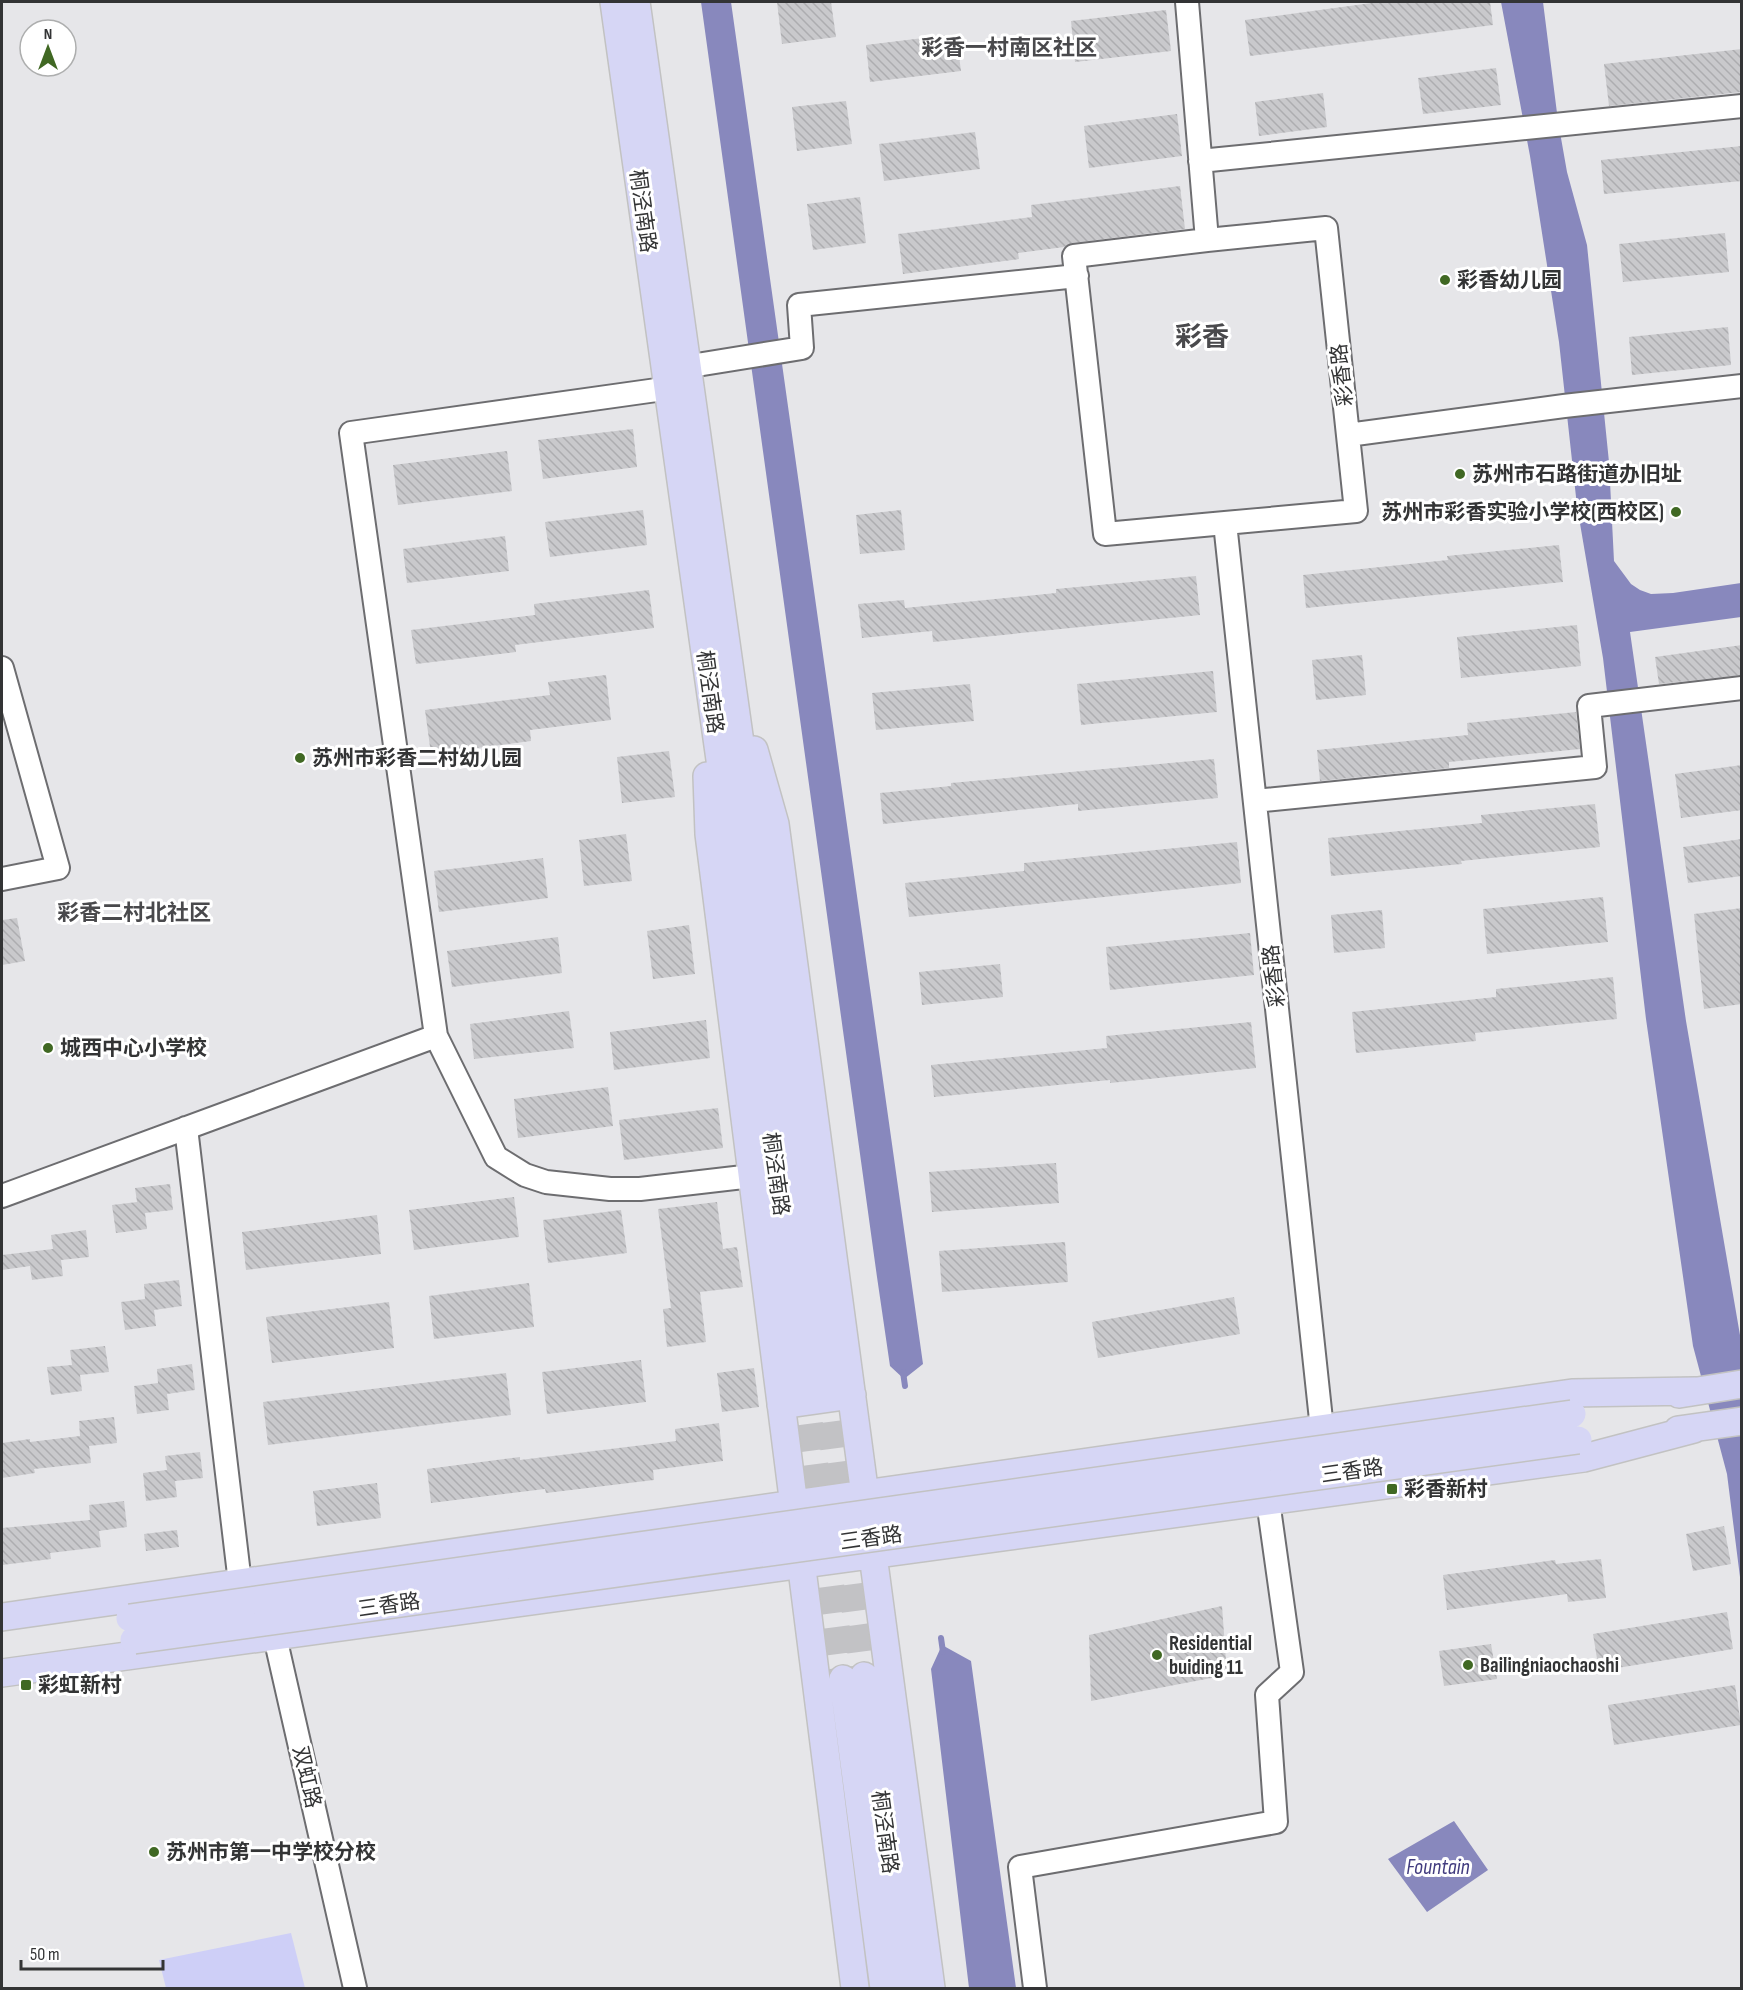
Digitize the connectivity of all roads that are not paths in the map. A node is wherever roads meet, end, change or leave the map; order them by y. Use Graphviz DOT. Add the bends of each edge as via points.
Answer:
graph roads {
  1 [pos="614,2"];
  2 [pos="636,2"];
  3 [pos="1187,2"];
  4 [pos="1742,106"];
  5 [pos="1200,161"];
  6 [pos="1207,240"];
  7 [pos="1077,276"];
  8 [pos="677,378"];
  9 [pos="1742,386"];
  10 [pos="1348,435"];
  11 [pos="1226,523"];
  12 [pos="715,650"];
  13 [pos="2,668"];
  14 [pos="1742,688"];
  15 [pos="1255,801"];
  16 [pos="2,879"];
  17 [pos="436,1036"];
  18 [pos="186,1128"];
  19 [pos="752,1176"];
  20 [pos="2,1196"];
  21 [pos="814,1382"];
  22 [pos="1742,1384"];
  23 [pos="1697,1391"];
  24 [pos="852,1395"];
  25 [pos="781,1405"];
  26 [pos="1742,1421"];
  27 [pos="1575,1427"];
  28 [pos="1697,1428"];
  29 [pos="1322,1430"];
  30 [pos="865,1494"];
  31 [pos="1268,1501"];
  32 [pos="794,1505"];
  33 [pos="873,1555"];
  34 [pos="802,1565"];
  35 [pos="240,1583"];
  36 [pos="2,1617"];
  37 [pos="2,1627"];
  38 [pos="132,1629"];
  39 [pos="275,1637"];
  40 [pos="887,1656"];
  41 [pos="2,1665"];
  42 [pos="814,1666"];
  43 [pos="2,1673"];
  44 [pos="355,1989"];
  45 [pos="855,1989"];
  46 [pos="884,1989"];
  47 [pos="905,1989"];
  48 [pos="931,1989"];
  49 [pos="1035,1989"];
  1 -- 8 [label="main road, 桐泾南路"];
  2 -- 8 [label="main road, 桐泾南路"];
  3 -- 5 [label="street"];
  4 -- 5 [label="street"];
  5 -- 6 [label="street"];
  6 -- 7 [label="street, 彩香路" via="1074,256"];
  6 -- 10 [label="street, 彩香路" via="1326,228"];
  7 -- 8 [label="street" via="799,305 802,348 744,357"];
  7 -- 11 [label="street, 彩香路" via="1105,534"];
  8 -- 12 [label="main road, 桐泾南路"];
  8 -- 17 [label="street" via="351,433"];
  9 -- 10 [label="street"];
  10 -- 11 [label="street, 彩香路" via="1356,511"];
  11 -- 15 [label="street, 彩香路"];
  12 -- 19 [label="main road" via="709,834"];
  12 -- 21 [label="main road, 桐泾南路" via="737,881"];
  12 -- 24 [label="main road" via="775,824"];
  13 -- 16 [label="street" via="58,868"];
  14 -- 15 [label="street" via="1589,706 1595,767"];
  15 -- 29 [label="street, 彩香路"];
  17 -- 18 [label="street"];
  17 -- 19 [label="street" via="496,1157 525,1175 546,1182 640,1189"];
  18 -- 20 [label="street"];
  18 -- 35 [label="street"];
  19 -- 25 [label="main road"];
  22 -- 23 [label="main road, 三香路"];
  23 -- 27 [label="main road, 三香路"];
  23 -- 29 [label="main road" via="1572,1393"];
  24 -- 25 [label="main road"];
  24 -- 30 [label="main road"];
  25 -- 32 [label="main road"];
  26 -- 28 [label="main road, 三香路"];
  27 -- 28 [label="main road, 三香路"];
  27 -- 38 [label="main road, 三香路, bridge"];
  28 -- 31 [label="main road" via="1584,1458"];
  29 -- 30 [label="main road"];
  30 -- 32 [label="main road"];
  30 -- 33 [label="main road"];
  31 -- 33 [label="main road"];
  31 -- 49 [label="street" via="1292,1672 1267,1695 1276,1822 1020,1867"];
  32 -- 34 [label="main road"];
  32 -- 35 [label="main road"];
  33 -- 34 [label="main road"];
  33 -- 40 [label="main road"];
  34 -- 39 [label="main road"];
  34 -- 42 [label="main road"];
  35 -- 36 [label="main road"];
  37 -- 38 [label="main road, 三香路"];
  38 -- 41 [label="main road, 三香路"];
  39 -- 43 [label="main road"];
  39 -- 44 [label="street, 双虹路"];
  40 -- 42 [label="main road"];
  40 -- 48 [label="main road"];
  42 -- 45 [label="main road"];
  46 -- 47 [label="main road, 桐泾南路" via="853,1677"];
}
